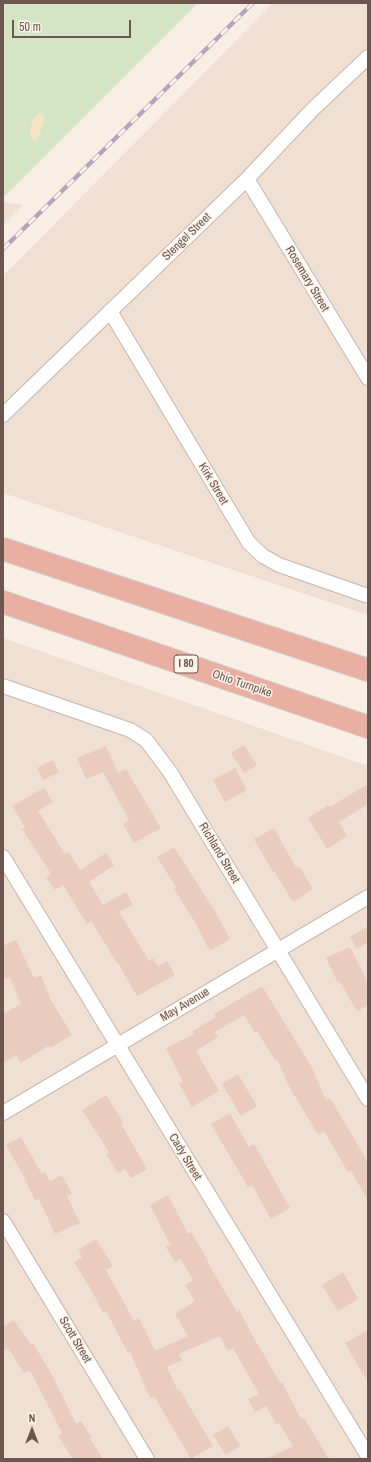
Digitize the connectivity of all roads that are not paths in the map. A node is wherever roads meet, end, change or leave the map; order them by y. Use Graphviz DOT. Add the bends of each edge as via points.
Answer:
graph roads {
  1 [pos="368,57"];
  2 [pos="246,179"];
  3 [pos="110,311"];
  4 [pos="368,378"];
  5 [pos="6,409"];
  6 [pos="3,549"];
  7 [pos="368,596"];
  8 [pos="3,602"];
  9 [pos="368,670"];
  10 [pos="3,686"];
  11 [pos="368,727"];
  12 [pos="3,857"];
  13 [pos="368,897"];
  14 [pos="277,950"];
  15 [pos="117,1045"];
  16 [pos="368,1099"];
  17 [pos="3,1113"];
  18 [pos="3,1221"];
  19 [pos="368,1456"];
  20 [pos="147,1459"];
  1 -- 2 [label="street, Stengel Street" via="312,110"];
  2 -- 3 [label="street, Stengel Street"];
  2 -- 4 [label="street, Rosemary Street"];
  3 -- 5 [label="street, Stengel Street"];
  3 -- 7 [label="street, Kirk Street" via="249,543 262,556 278,565"];
  6 -- 9 [label="highway"];
  8 -- 11 [label="highway, Ohio Turnpike / I 80"];
  10 -- 14 [label="street, Richland Street" via="130,730 146,740 170,772"];
  12 -- 15 [label="street, Cady Street"];
  13 -- 14 [label="street, May Avenue"];
  14 -- 15 [label="street, May Avenue"];
  14 -- 16 [label="street, Richland Street"];
  15 -- 17 [label="street, May Avenue"];
  15 -- 19 [label="street, Cady Street"];
  18 -- 20 [label="street, Scott Street"];
}
